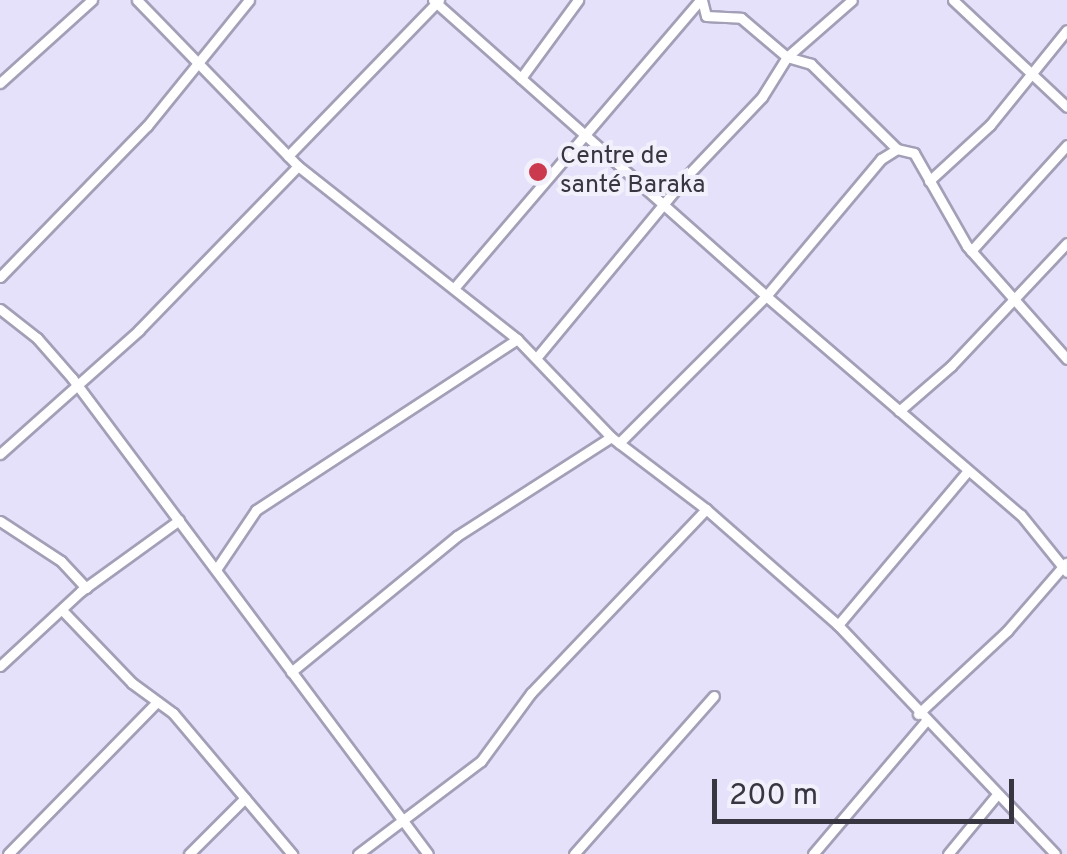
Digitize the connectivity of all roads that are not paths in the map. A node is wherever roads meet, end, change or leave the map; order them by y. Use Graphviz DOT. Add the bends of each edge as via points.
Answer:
graph roads {
  1 [pos="92,0"];
  2 [pos="137,0"];
  3 [pos="250,0"];
  4 [pos="578,0"];
  5 [pos="701,0"];
  6 [pos="852,0"];
  7 [pos="953,0"];
  8 [pos="436,1"];
  9 [pos="1067,30"];
  10 [pos="787,57"];
  11 [pos="198,64"];
  12 [pos="1034,76"];
  13 [pos="520,78"];
  14 [pos="0,84"];
  15 [pos="1067,107"];
  16 [pos="583,137"];
  17 [pos="1067,146"];
  18 [pos="897,150"];
  19 [pos="288,156"];
  20 [pos="298,166"];
  21 [pos="929,181"];
  22 [pos="661,208"];
  23 [pos="1067,244"];
  24 [pos="971,251"];
  25 [pos="0,277"];
  26 [pos="455,287"];
  27 [pos="766,296"];
  28 [pos="1012,300"];
  29 [pos="0,309"];
  30 [pos="517,339"];
  31 [pos="537,357"];
  32 [pos="1067,358"];
  33 [pos="75,388"];
  34 [pos="899,411"];
  35 [pos="615,440"];
  36 [pos="0,454"];
  37 [pos="967,472"];
  38 [pos="706,509"];
  39 [pos="178,520"];
  40 [pos="0,521"];
  41 [pos="1066,566"];
  42 [pos="217,568"];
  43 [pos="86,588"];
  44 [pos="62,610"];
  45 [pos="838,625"];
  46 [pos="0,666"];
  47 [pos="291,672"];
  48 [pos="714,696"];
  49 [pos="157,702"];
  50 [pos="921,718"];
  51 [pos="995,797"];
  52 [pos="244,798"];
  53 [pos="403,820"];
  54 [pos="8,854"];
  55 [pos="189,854"];
  56 [pos="292,854"];
  57 [pos="358,854"];
  58 [pos="428,854"];
  59 [pos="574,854"];
  60 [pos="813,854"];
  61 [pos="948,854"];
  62 [pos="1056,854"];
  1 -- 14 [label="street"];
  2 -- 11 [label="street"];
  3 -- 11 [label="street"];
  4 -- 13 [label="street"];
  5 -- 10 [label="street" via="706,16 741,18"];
  5 -- 16 [label="street"];
  6 -- 10 [label="street"];
  7 -- 12 [label="street"];
  8 -- 13 [label="street"];
  8 -- 19 [label="street"];
  9 -- 12 [label="street"];
  10 -- 18 [label="street" via="811,64 842,88"];
  10 -- 22 [label="street" via="762,97"];
  11 -- 19 [label="street"];
  11 -- 25 [label="street"];
  12 -- 15 [label="street"];
  12 -- 21 [label="street"];
  13 -- 16 [label="street"];
  16 -- 22 [label="street"];
  16 -- 26 [label="street"];
  17 -- 24 [label="street"];
  18 -- 21 [label="street" via="914,152"];
  18 -- 27 [label="street" via="880,159"];
  19 -- 20 [label="street"];
  20 -- 26 [label="street"];
  20 -- 33 [label="street"];
  21 -- 24 [label="street"];
  22 -- 27 [label="street"];
  22 -- 31 [label="street"];
  23 -- 28 [label="street"];
  24 -- 28 [label="street"];
  26 -- 30 [label="street"];
  27 -- 34 [label="street"];
  27 -- 35 [label="street"];
  28 -- 32 [label="street"];
  28 -- 34 [label="street"];
  29 -- 33 [label="street" via="37,338"];
  30 -- 31 [label="street"];
  30 -- 42 [label="street" via="256,510"];
  31 -- 35 [label="street"];
  33 -- 36 [label="street"];
  33 -- 39 [label="street"];
  34 -- 37 [label="street"];
  35 -- 38 [label="street"];
  35 -- 47 [label="street" via="457,536"];
  37 -- 41 [label="street" via="1021,515"];
  37 -- 45 [label="street"];
  38 -- 45 [label="street"];
  38 -- 53 [label="street" via="531,694 481,761"];
  39 -- 42 [label="street"];
  39 -- 43 [label="street"];
  40 -- 43 [label="street" via="60,561"];
  41 -- 50 [label="street"];
  42 -- 47 [label="street"];
  43 -- 44 [label="street"];
  44 -- 46 [label="street"];
  44 -- 49 [label="street"];
  45 -- 50 [label="street"];
  47 -- 53 [label="street"];
  48 -- 59 [label="street"];
  49 -- 52 [label="street"];
  49 -- 54 [label="street"];
  50 -- 51 [label="street"];
  50 -- 60 [label="street"];
  51 -- 61 [label="street"];
  51 -- 62 [label="street"];
  52 -- 55 [label="street"];
  52 -- 56 [label="street"];
  53 -- 57 [label="street"];
  53 -- 58 [label="street"];
}
